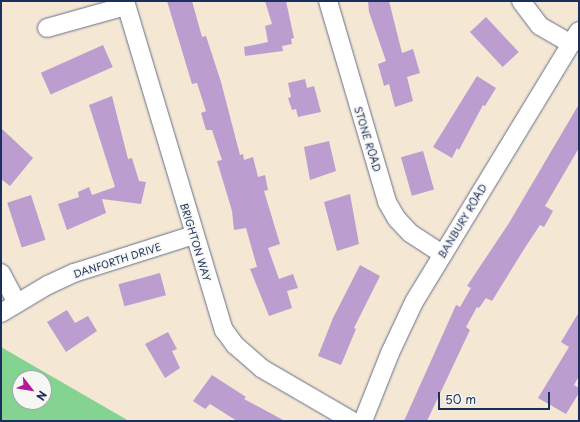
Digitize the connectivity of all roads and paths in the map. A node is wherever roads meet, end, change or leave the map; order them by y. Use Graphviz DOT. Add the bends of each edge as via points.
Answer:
graph roads {
  1 [pos="328,1"];
  2 [pos="520,1"];
  3 [pos="126,4"];
  4 [pos="47,28"];
  5 [pos="575,37"];
  6 [pos="194,235"];
  7 [pos="442,254"];
  8 [pos="1,272"];
  9 [pos="17,303"];
  10 [pos="1,313"];
  11 [pos="352,421"];
  12 [pos="363,421"];
  1 -- 7 [label="street, STONE ROAD" via="387,202 397,220 410,233"];
  2 -- 5 [label="street" via="540,26"];
  3 -- 4 [label="street"];
  3 -- 6 [label="street, BRIGHTON WAY"];
  5 -- 7 [label="street, BANBURY ROAD"];
  6 -- 9 [label="street, DANFORTH DRIVE" via="100,263 48,285"];
  6 -- 11 [label="street, BRIGHTON WAY" via="217,313 234,345 261,368"];
  7 -- 12 [label="street, BANBURY ROAD" via="408,314"];
  8 -- 9 [label="street"];
  9 -- 10 [label="street, DANFORTH DRIVE"];
}
